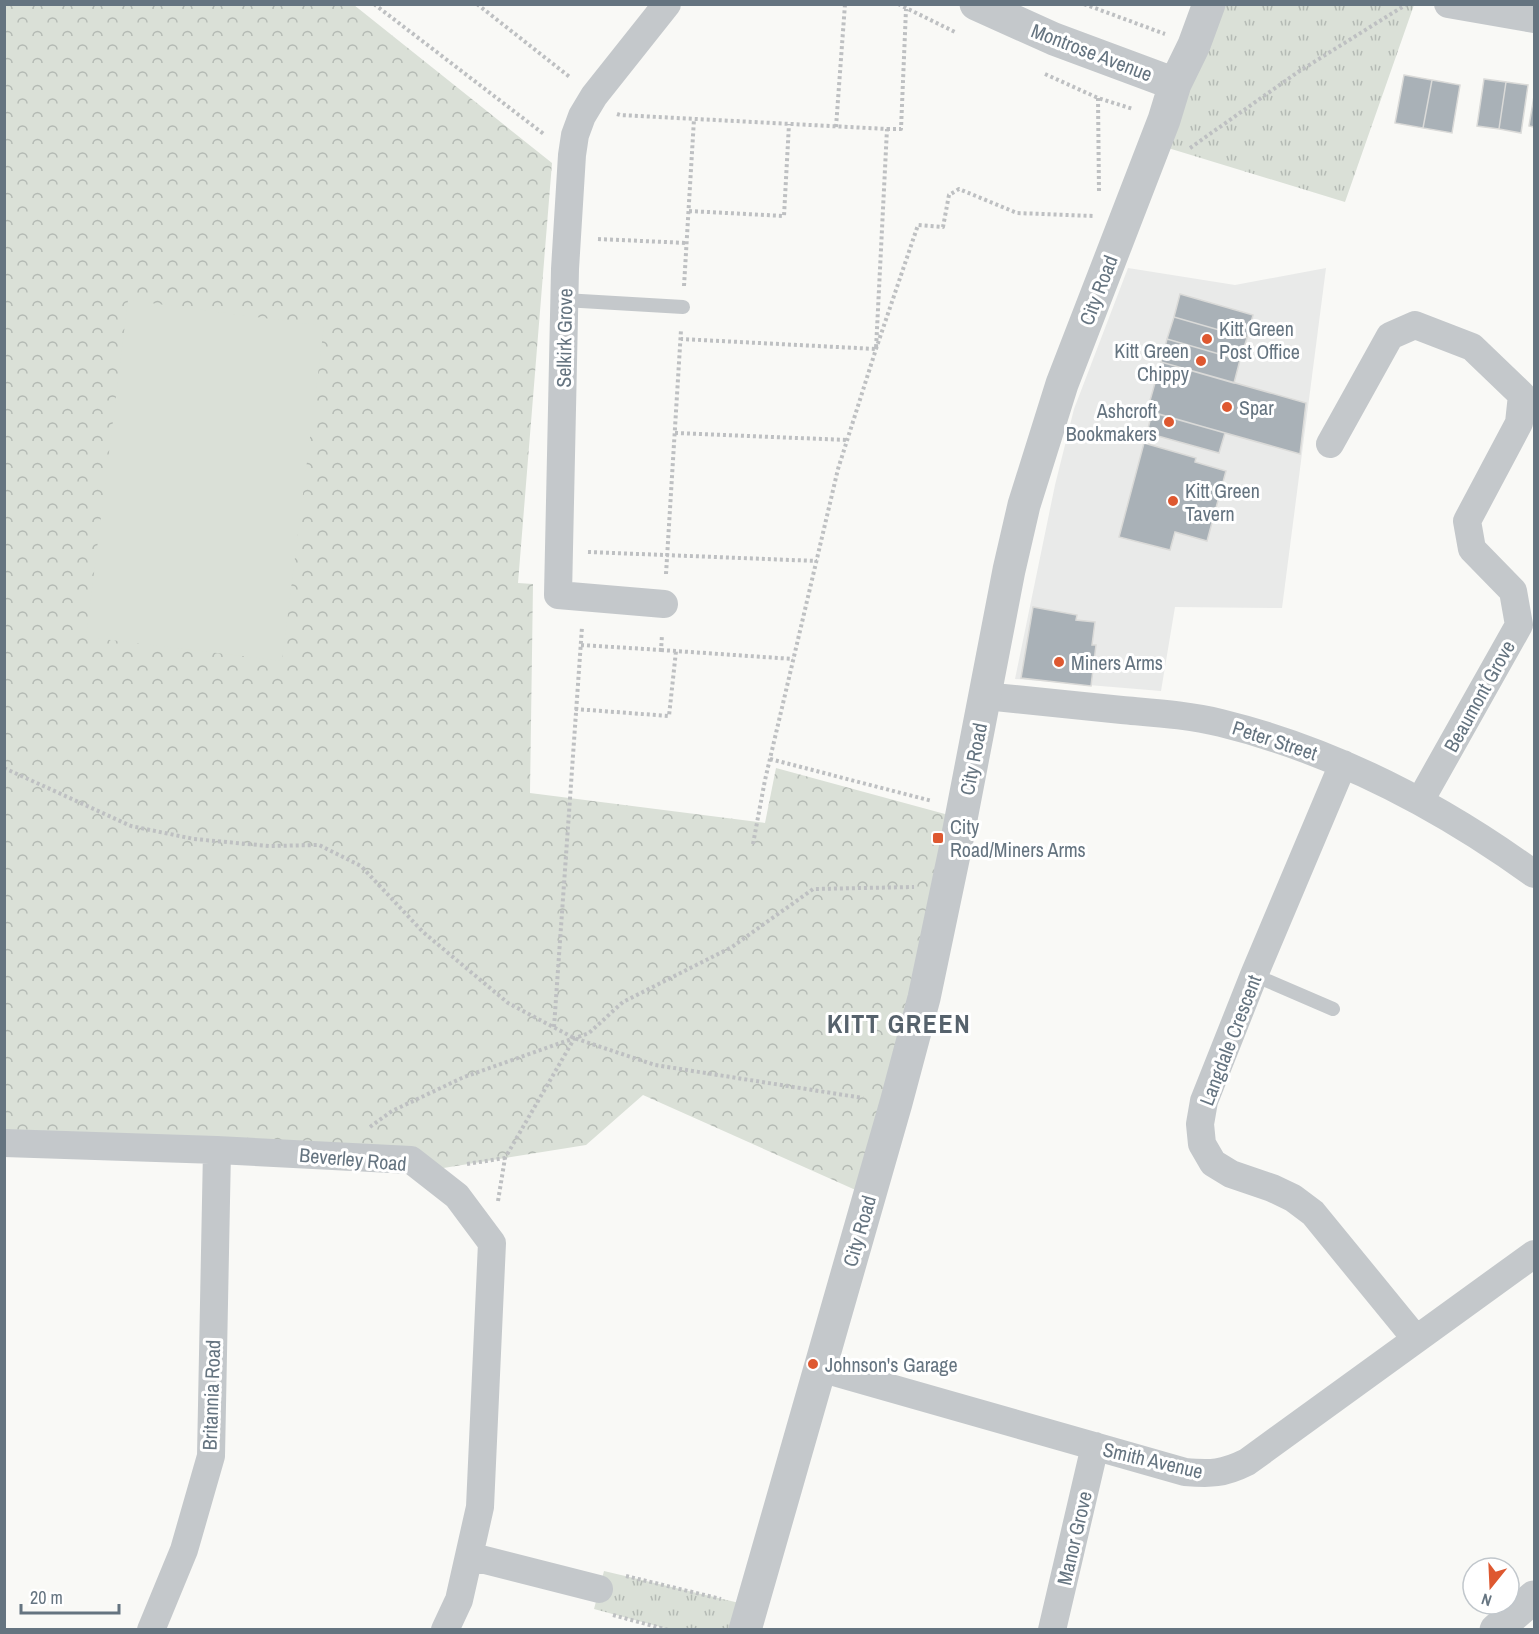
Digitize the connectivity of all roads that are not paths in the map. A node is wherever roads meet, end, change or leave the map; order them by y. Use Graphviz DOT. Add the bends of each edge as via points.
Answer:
graph roads {
  1 [pos="667,4"];
  2 [pos="976,4"];
  3 [pos="1209,4"];
  4 [pos="1448,4"];
  5 [pos="1534,18"];
  6 [pos="1175,84"];
  7 [pos="564,300"];
  8 [pos="682,307"];
  9 [pos="1330,444"];
  10 [pos="664,604"];
  11 [pos="986,696"];
  12 [pos="1343,764"];
  13 [pos="1420,801"];
  14 [pos="1534,874"];
  15 [pos="1254,975"];
  16 [pos="1333,1010"];
  17 [pos="4,1143"];
  18 [pos="217,1150"];
  19 [pos="1534,1254"];
  20 [pos="1416,1339"];
  21 [pos="820,1368"];
  22 [pos="1095,1446"];
  23 [pos="469,1557"];
  24 [pos="599,1589"];
  25 [pos="1534,1597"];
  26 [pos="748,1618"];
  27 [pos="151,1629"];
  28 [pos="445,1629"];
  29 [pos="1052,1629"];
  30 [pos="1496,1629"];
  1 -- 7 [label="street, Selkirk Grove" via="594,96 575,135"];
  2 -- 6 [label="street, Montrose Avenue" via="1054,39"];
  3 -- 6 [label="street, City Road"];
  4 -- 5 [label="street"];
  6 -- 11 [label="street, City Road" via="1041,448 1009,570"];
  7 -- 8 [label="lane"];
  7 -- 10 [label="street, Selkirk Grove" via="558,596"];
  9 -- 13 [label="street, Beaumont Grove" via="1390,336 1415,325 1472,347 1522,395 1520,423 1467,521 1472,549 1513,591 1519,625"];
  11 -- 12 [label="street, Peter Street" via="1177,715 1220,723"];
  11 -- 21 [label="street, City Road" via="924,998"];
  12 -- 13 [label="street, Peter Street"];
  12 -- 15 [label="street, Langdale Crescent"];
  13 -- 14 [label="street, Peter Street" via="1464,825"];
  15 -- 16 [label="lane"];
  15 -- 20 [label="street, Langdale Crescent" via="1204,1101 1202,1144 1213,1163 1293,1198 1313,1213"];
  17 -- 18 [label="street, Beverley Road"];
  18 -- 23 [label="street, Beverley Road" via="411,1160 457,1196 492,1244 480,1507"];
  18 -- 27 [label="street, Britannia Road" via="211,1456 184,1550"];
  19 -- 20 [label="street, Smith Avenue"];
  20 -- 22 [label="street, Smith Avenue" via="1247,1462 1229,1471 1185,1472"];
  21 -- 22 [label="street, Smith Avenue"];
  21 -- 26 [label="street, City Road"];
  22 -- 29 [label="street, Manor Grove"];
  23 -- 24 [label="street"];
  23 -- 28 [label="street" via="459,1600"];
  25 -- 30 [label="street"];
}
